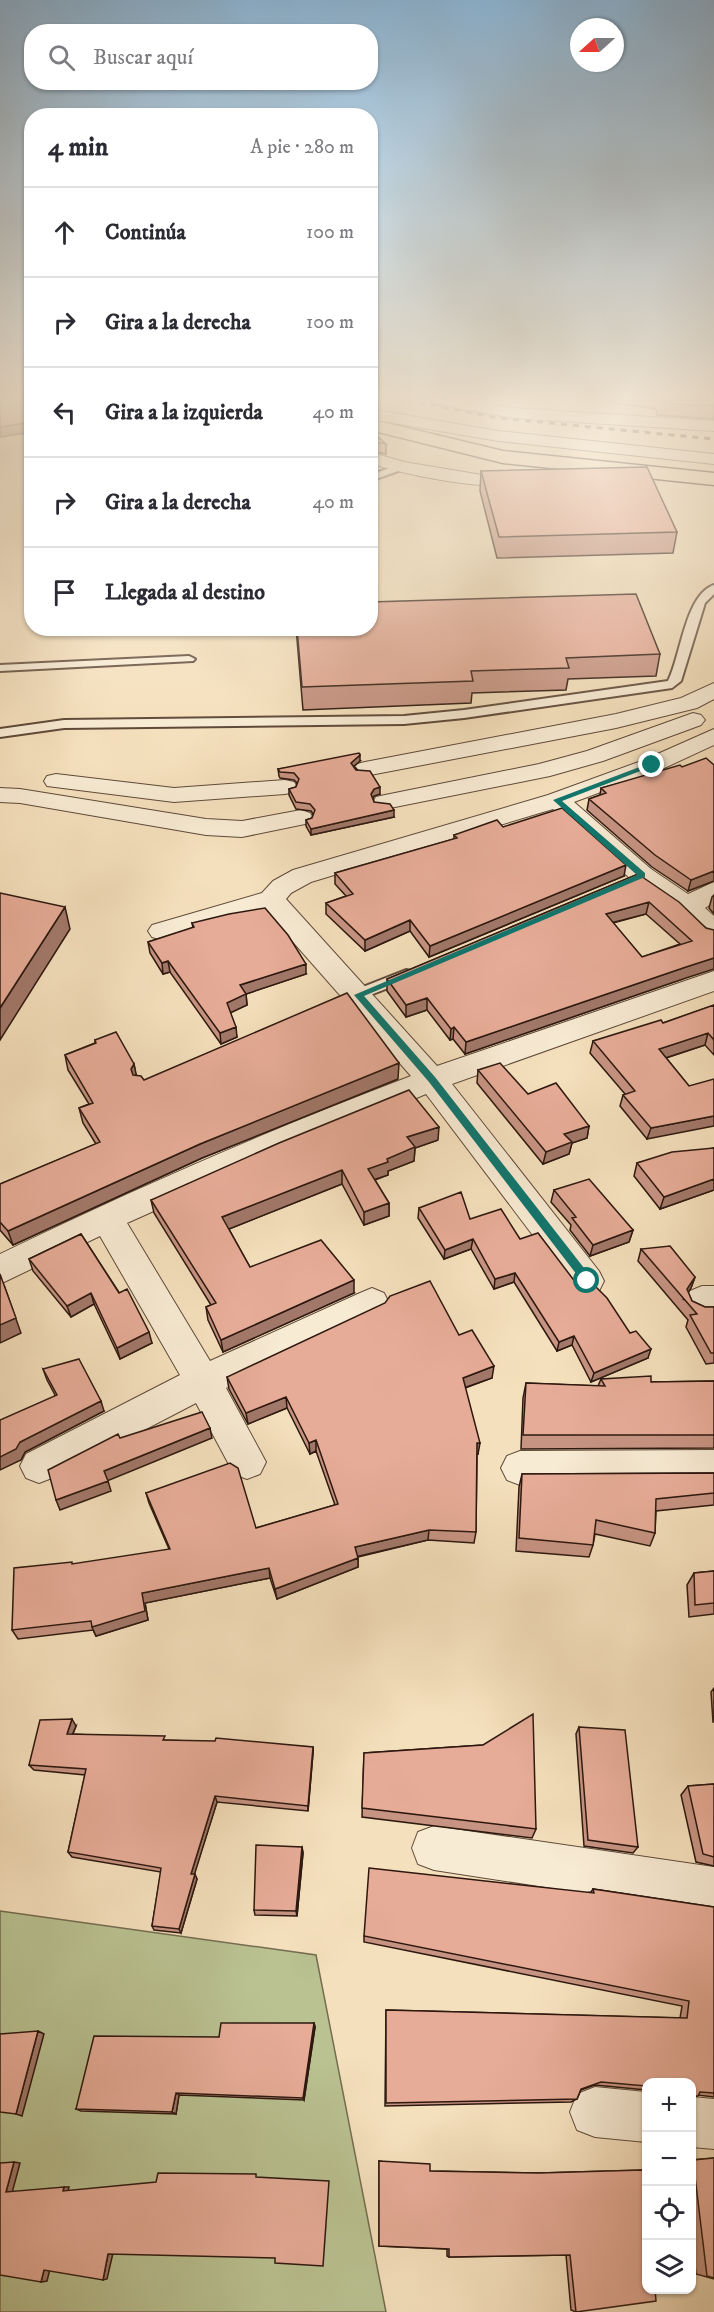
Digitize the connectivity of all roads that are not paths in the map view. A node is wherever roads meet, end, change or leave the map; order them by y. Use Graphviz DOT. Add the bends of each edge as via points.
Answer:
graph roads {
  1 [pos="714,588"];
  2 [pos="189,659"];
  3 [pos="0,668"];
  4 [pos="714,690"];
  5 [pos="714,713"];
  6 [pos="0,733"];
  7 [pos="714,736"];
  8 [pos="365,769"];
  9 [pos="0,774"];
  10 [pos="285,787"];
  11 [pos="0,795"];
  12 [pos="557,800"];
  13 [pos="385,802"];
  14 [pos="301,818"];
  15 [pos="714,891"];
  16 [pos="271,899"];
  17 [pos="687,906"];
  18 [pos="162,931"];
  19 [pos="714,932"];
  20 [pos="424,967"];
  21 [pos="714,981"];
  22 [pos="347,999"];
  23 [pos="432,1080"];
  24 [pos="106,1216"];
  25 [pos="0,1270"];
  26 [pos="587,1281"];
  27 [pos="372,1303"];
  28 [pos="203,1381"];
  29 [pos="247,1462"];
  30 [pos="39,1466"];
  31 [pos="714,1467"];
  32 [pos="520,1468"];
  33 [pos="434,1848"];
  34 [pos="714,1890"];
  35 [pos="595,2112"];
  36 [pos="642,2117"];
  37 [pos="696,2122"];
  38 [pos="714,2124"];
  1 -- 6 [label="lane" via="700,602 672,684 404,720 64,724"];
  2 -- 3 [label="lane"];
  4 -- 8 [label="street" via="688,703 616,721"];
  5 -- 13 [label="street" via="542,771"];
  7 -- 12 [label="street" via="652,765"];
  9 -- 10 [label="street" via="174,795"];
  11 -- 14 [label="street" via="206,827 242,829"];
  12 -- 16 [label="street" via="302,876 282,887"];
  12 -- 17 [label="street" via="637,878"];
  15 -- 17 [label="street"];
  16 -- 18 [label="street"];
  16 -- 22 [label="street"];
  17 -- 19 [label="street"];
  20 -- 22 [label="lane"];
  21 -- 23 [label="street"];
  22 -- 23 [label="street"];
  23 -- 24 [label="street"];
  23 -- 26 [label="street"];
  24 -- 25 [label="street"];
  24 -- 28 [label="street"];
  27 -- 28 [label="street"];
  28 -- 29 [label="street"];
  28 -- 30 [label="street"];
  31 -- 32 [label="street"];
  33 -- 34 [label="street"];
  35 -- 36 [label="street"];
  37 -- 38 [label="street"];
}
